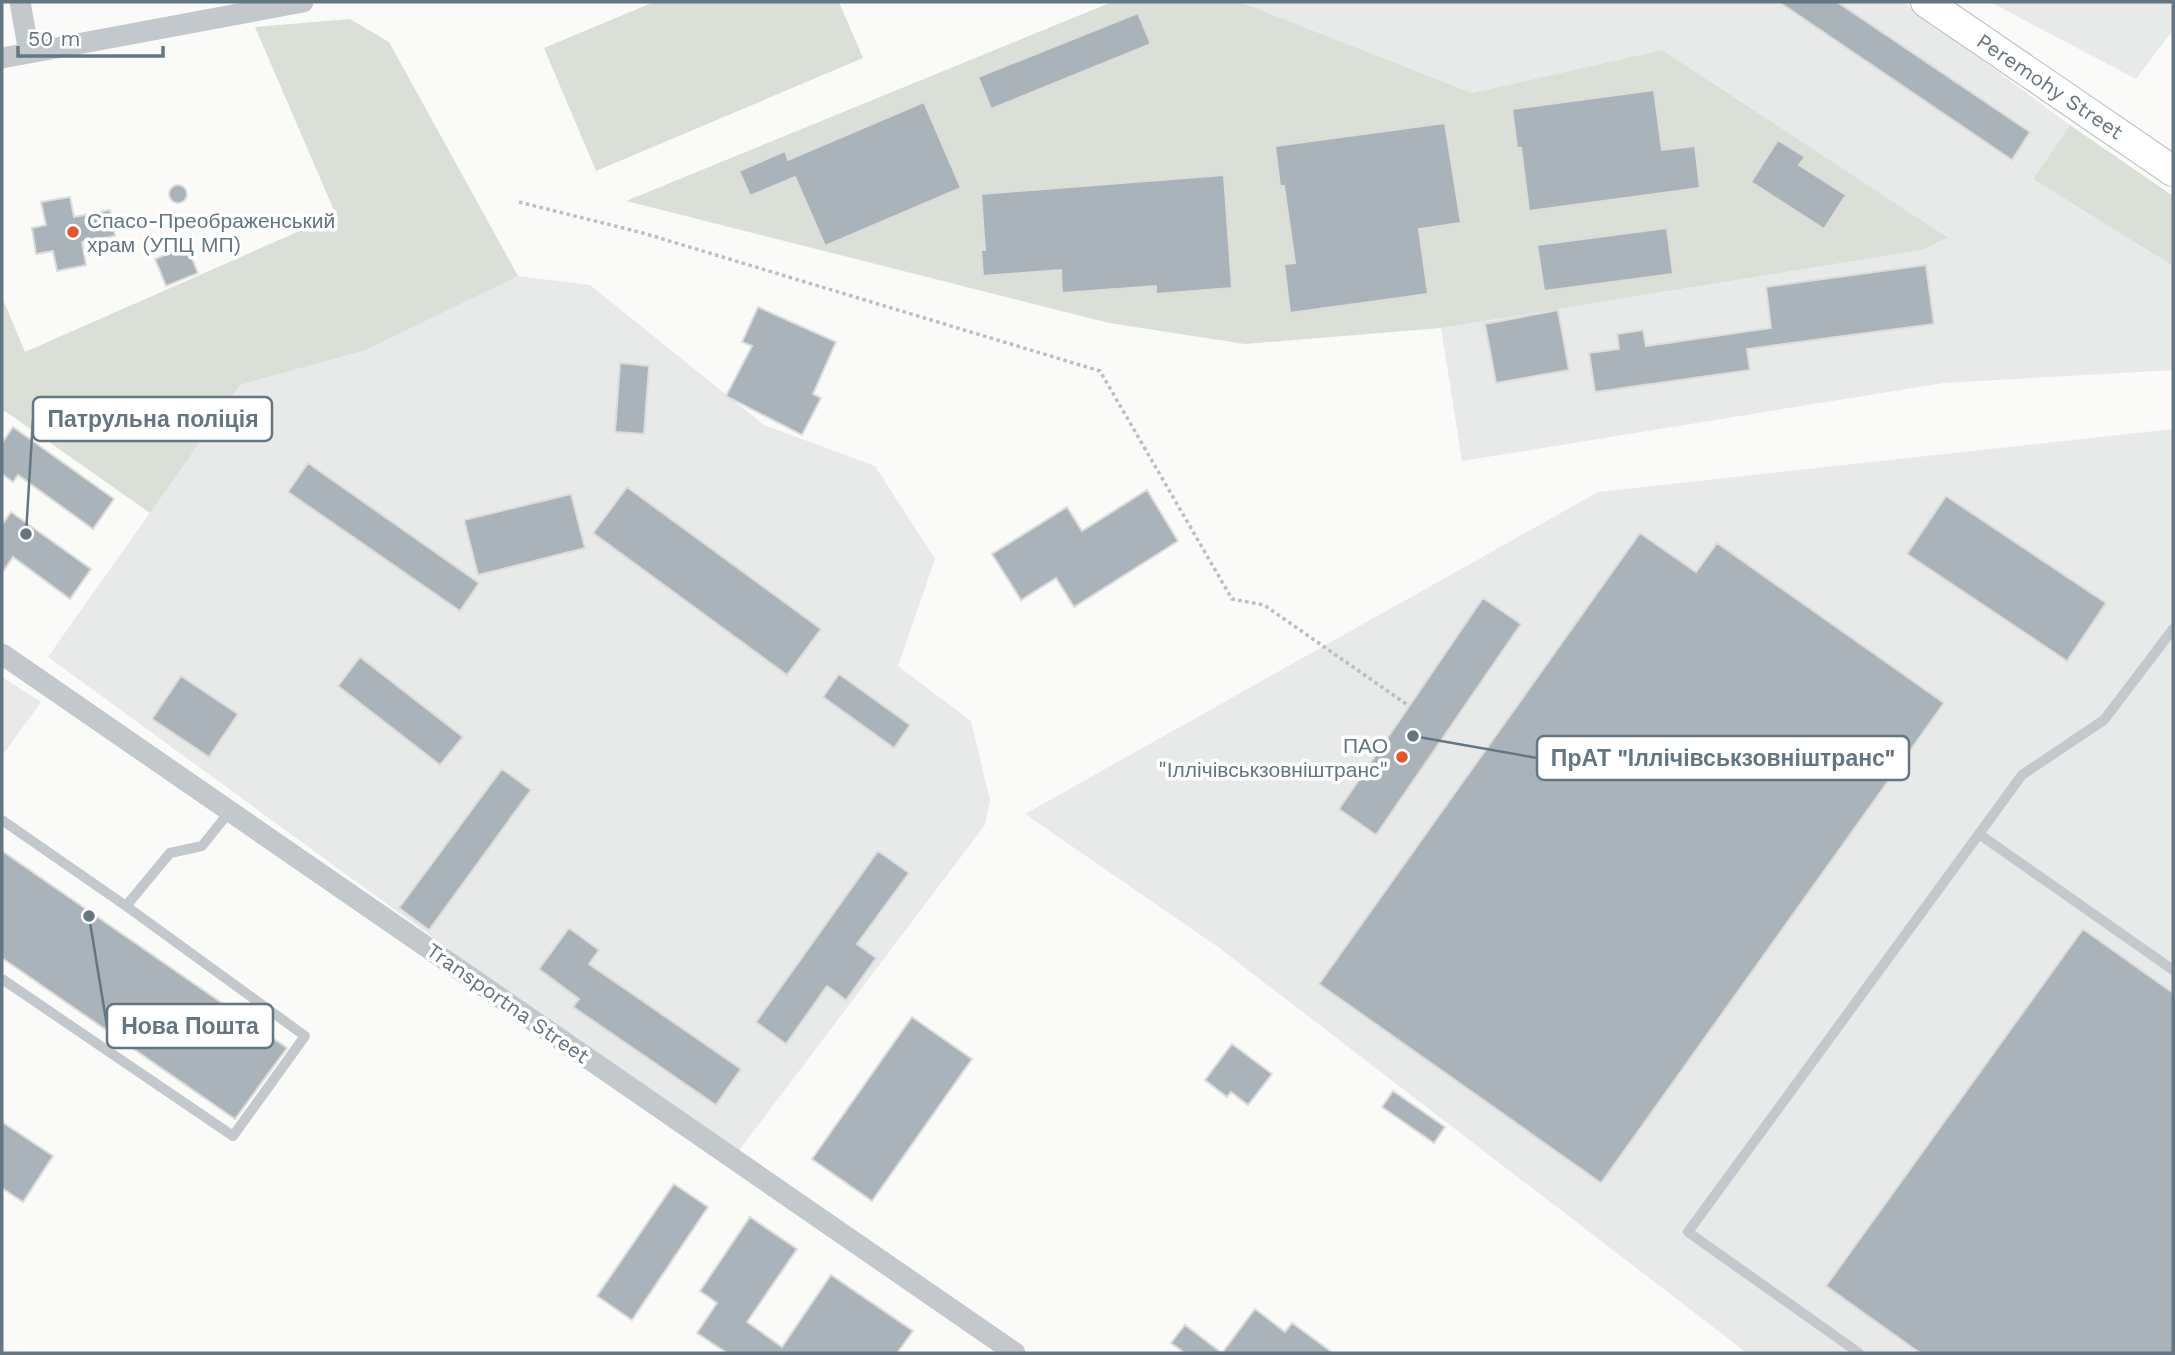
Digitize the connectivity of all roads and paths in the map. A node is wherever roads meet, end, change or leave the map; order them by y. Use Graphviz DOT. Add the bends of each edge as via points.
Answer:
graph roads {
  1 [pos="20,2"];
  2 [pos="303,2"];
  3 [pos="1926,2"];
  4 [pos="29,53"];
  5 [pos="2,58"];
  6 [pos="2173,171"];
  7 [pos="519,202"];
  8 [pos="2173,629"];
  9 [pos="2,654"];
  10 [pos="1409,706"];
  11 [pos="230,811"];
  12 [pos="2,820"];
  13 [pos="1979,834"];
  14 [pos="126,906"];
  15 [pos="2173,970"];
  16 [pos="2,979"];
  17 [pos="1015,1353"];
  18 [pos="1859,1353"];
  1 -- 4 [label="street"];
  2 -- 4 [label="street"];
  3 -- 6 [label="main road, Peremohy Street"];
  4 -- 5 [label="street"];
  7 -- 10 [label="path" via="643,233 1100,371 1232,599 1264,605"];
  8 -- 13 [label="lane" via="2104,720 2022,775"];
  9 -- 11 [label="street, Transportna Street"];
  11 -- 14 [label="lane" via="202,846 170,853"];
  11 -- 17 [label="street, Transportna Street"];
  12 -- 14 [label="lane"];
  13 -- 15 [label="lane"];
  13 -- 18 [label="lane" via="1688,1232"];
  14 -- 16 [label="lane" via="305,1037 233,1136"];
}
